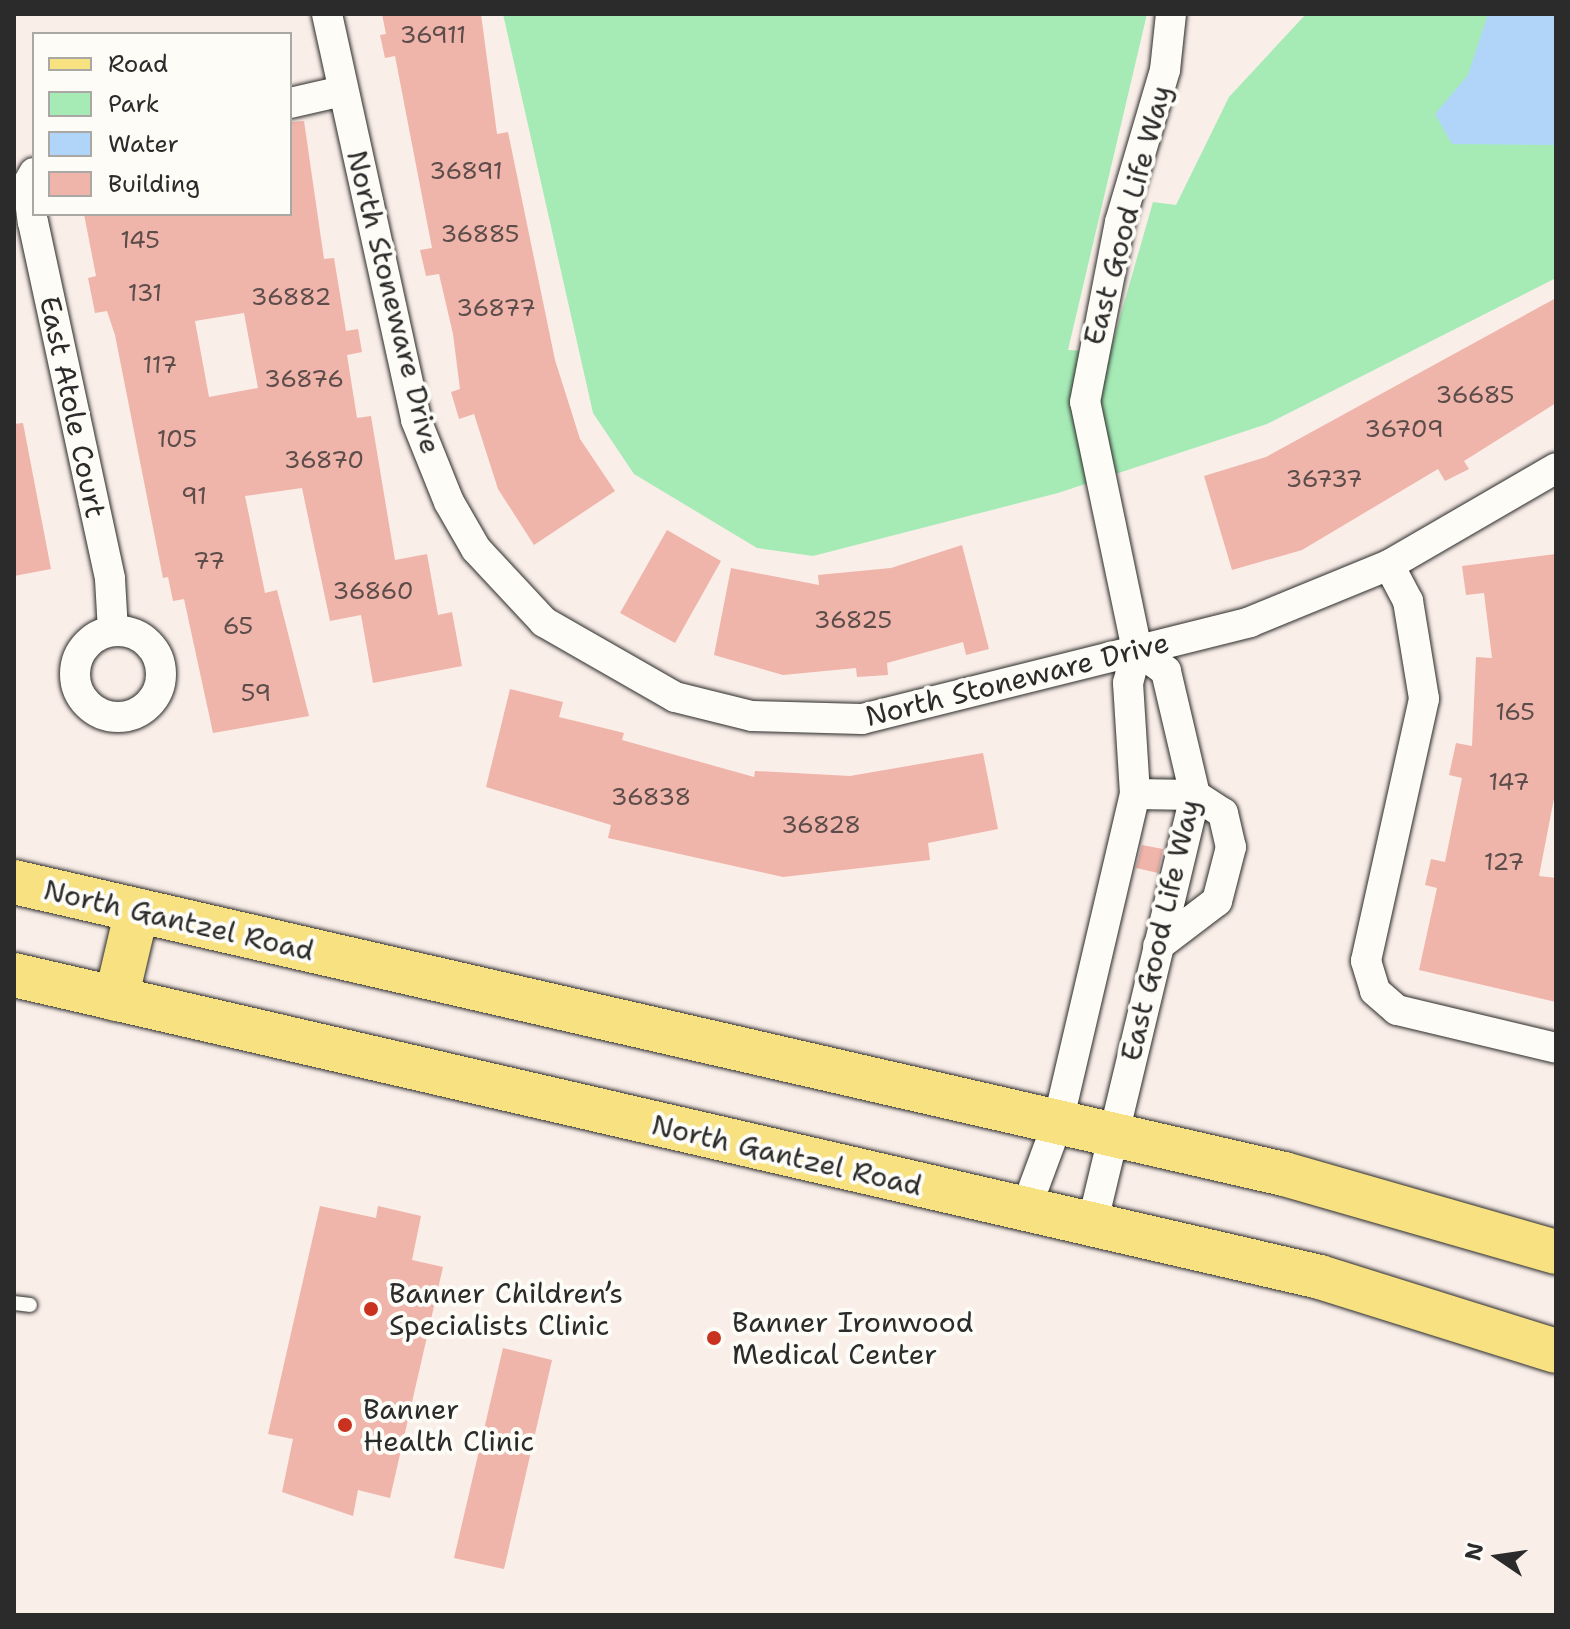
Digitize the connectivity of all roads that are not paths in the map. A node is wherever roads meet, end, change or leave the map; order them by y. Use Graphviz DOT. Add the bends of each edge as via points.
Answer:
graph roads {
  1 [pos="327,14"];
  2 [pos="1171,14"];
  3 [pos="343,91"];
  4 [pos="292,103"];
  5 [pos="38,216"];
  6 [pos="1556,468"];
  7 [pos="1389,565"];
  8 [pos="113,631"];
  9 [pos="1137,650"];
  10 [pos="1135,794"];
  11 [pos="1195,795"];
  12 [pos="14,882"];
  13 [pos="137,910"];
  14 [pos="1158,946"];
  15 [pos="14,975"];
  16 [pos="116,999"];
  17 [pos="1556,1048"];
  18 [pos="1058,1122"];
  19 [pos="1112,1135"];
  20 [pos="1025,1211"];
  21 [pos="1092,1225"];
  22 [pos="1556,1252"];
  23 [pos="14,1303"];
  24 [pos="30,1305"];
  25 [pos="1556,1351"];
  1 -- 3 [label="street, North Stoneware Drive"];
  2 -- 9 [label="street, East Good Life Way" via="1165,70 1120,222 1085,402"];
  3 -- 4 [label="street"];
  3 -- 9 [label="street, North Stoneware Drive" via="416,420 434,467 476,549 508,589 572,642 675,697 794,720 907,711"];
  5 -- 8 [label="street, East Atole Court" via="110,579"];
  6 -- 7 [label="street, North Stoneware Drive"];
  7 -- 9 [label="street, North Stoneware Drive" via="1250,622"];
  7 -- 17 [label="street" via="1408,601 1424,699 1366,961 1375,991 1397,1010"];
  9 -- 10 [label="street, East Good Life Way" via="1128,683"];
  9 -- 11 [label="street, East Good Life Way" via="1166,671"];
  10 -- 11 [label="street"];
  10 -- 18 [label="street, East Good Life Way"];
  11 -- 14 [label="street, East Good Life Way"];
  11 -- 14 [label="street" via="1223,813 1231,847 1226,882 1195,923"];
  12 -- 13 [label="main road, North Gantzel Road"];
  13 -- 16 [label="main road"];
  13 -- 18 [label="main road, North Gantzel Road"];
  14 -- 19 [label="street, East Good Life Way"];
  15 -- 16 [label="main road, North Gantzel Road"];
  16 -- 20 [label="main road, North Gantzel Road"];
  18 -- 19 [label="main road, North Gantzel Road"];
  18 -- 20 [label="street, East Good Life Way"];
  19 -- 21 [label="street, East Good Life Way"];
  19 -- 22 [label="main road, North Gantzel Road" via="1400,1204"];
  20 -- 21 [label="main road, North Gantzel Road"];
  21 -- 25 [label="main road, North Gantzel Road" via="1320,1277"];
  23 -- 24 [label="lane"];
}
